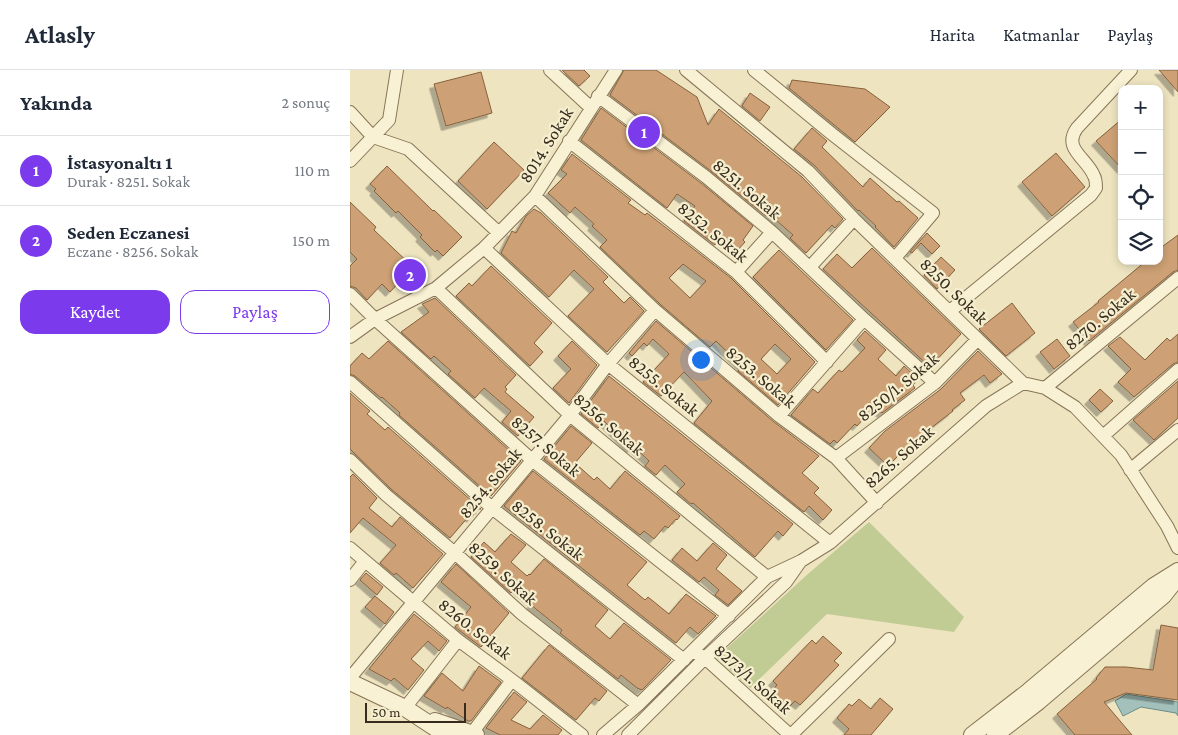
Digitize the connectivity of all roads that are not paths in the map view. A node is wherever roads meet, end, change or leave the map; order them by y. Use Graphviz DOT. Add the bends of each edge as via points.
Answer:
graph roads {
  1 [pos="397,70"];
  2 [pos="550,70"];
  3 [pos="616,70"];
  4 [pos="686,70"];
  5 [pos="754,70"];
  6 [pos="1132,70"];
  7 [pos="598,96"];
  8 [pos="590,107"];
  9 [pos="350,112"];
  10 [pos="374,137"];
  11 [pos="569,141"];
  12 [pos="350,161"];
  13 [pos="535,196"];
  14 [pos="854,219"];
  15 [pos="772,232"];
  16 [pos="499,233"];
  17 [pos="484,248"];
  18 [pos="895,258"];
  19 [pos="810,266"];
  20 [pos="736,272"];
  21 [pos="1178,278"];
  22 [pos="436,288"];
  23 [pos="350,294"];
  24 [pos="655,310"];
  25 [pos="950,312"];
  26 [pos="375,319"];
  27 [pos="864,319"];
  28 [pos="350,337"];
  29 [pos="978,339"];
  30 [pos="827,362"];
  31 [pos="608,364"];
  32 [pos="1178,370"];
  33 [pos="350,382"];
  34 [pos="935,383"];
  35 [pos="1023,383"];
  36 [pos="1045,388"];
  37 [pos="570,415"];
  38 [pos="779,416"];
  39 [pos="1178,430"];
  40 [pos="1103,436"];
  41 [pos="836,458"];
  42 [pos="350,460"];
  43 [pos="532,460"];
  44 [pos="1130,470"];
  45 [pos="877,503"];
  46 [pos="492,508"];
  47 [pos="830,543"];
  48 [pos="350,548"];
  49 [pos="1178,548"];
  50 [pos="455,553"];
  51 [pos="365,561"];
  52 [pos="801,561"];
  53 [pos="1178,571"];
  54 [pos="767,577"];
  55 [pos="1178,578"];
  56 [pos="350,580"];
  57 [pos="413,603"];
  58 [pos="729,616"];
  59 [pos="889,639"];
  60 [pos="458,640"];
  61 [pos="688,656"];
  62 [pos="705,658"];
  63 [pos="350,678"];
  64 [pos="512,680"];
  65 [pos="350,682"];
  66 [pos="638,705"];
  67 [pos="410,711"];
  68 [pos="474,734"];
  69 [pos="446,735"];
  70 [pos="582,735"];
  71 [pos="603,735"];
  72 [pos="628,735"];
  73 [pos="791,735"];
  74 [pos="972,735"];
  75 [pos="995,735"];
  1 -- 10 [label="street" via="389,120"];
  2 -- 8 [label="street"];
  3 -- 7 [label="street, 8014. Sokak"];
  4 -- 14 [label="street, 8250. Sokak" via="808,171"];
  5 -- 18 [label="street" via="933,213"];
  6 -- 25 [label="street" via="1072,135 1074,148 1094,175 1096,188 1091,195"];
  7 -- 8 [label="street, 8014. Sokak"];
  7 -- 15 [label="street, 8251. Sokak" via="706,177"];
  8 -- 11 [label="street, 8014. Sokak"];
  9 -- 10 [label="street"];
  10 -- 12 [label="street"];
  10 -- 16 [label="street" via="408,149"];
  11 -- 13 [label="street, 8014. Sokak"];
  11 -- 20 [label="street, 8252. Sokak"];
  13 -- 16 [label="street, 8014. Sokak"];
  13 -- 24 [label="street, 8253. Sokak"];
  14 -- 18 [label="street, 8250. Sokak"];
  14 -- 19 [label="street"];
  15 -- 19 [label="street, 8251. Sokak"];
  15 -- 20 [label="street"];
  16 -- 17 [label="street, 8014. Sokak"];
  17 -- 22 [label="street, 8014. Sokak"];
  17 -- 31 [label="street, 8255. Sokak"];
  18 -- 25 [label="street, 8250. Sokak"];
  19 -- 27 [label="street, 8251. Sokak"];
  20 -- 30 [label="street, 8252. Sokak"];
  21 -- 36 [label="street, 8270. Sokak"];
  22 -- 26 [label="street, 8014. Sokak"];
  22 -- 37 [label="street, 8256. Sokak"];
  23 -- 26 [label="street, 8257. Sokak"];
  24 -- 31 [label="street, 8254. Sokak"];
  24 -- 38 [label="street, 8253. Sokak"];
  25 -- 29 [label="street, 8250. Sokak"];
  26 -- 28 [label="street, 8014. Sokak"];
  26 -- 43 [label="street, 8257. Sokak"];
  27 -- 30 [label="street"];
  27 -- 34 [label="street, 8251. Sokak"];
  29 -- 34 [label="street, 8250/1. Sokak"];
  29 -- 35 [label="street, 8250. Sokak"];
  30 -- 38 [label="street"];
  31 -- 37 [label="street, 8254. Sokak"];
  31 -- 47 [label="street, 8255. Sokak"];
  32 -- 40 [label="street"];
  33 -- 46 [label="street, 8258. Sokak"];
  34 -- 41 [label="street, 8250/1. Sokak"];
  35 -- 36 [label="street"];
  35 -- 45 [label="street, 8265. Sokak" via="986,406"];
  36 -- 40 [label="street" via="1075,407"];
  37 -- 43 [label="street, 8254. Sokak"];
  37 -- 54 [label="street, 8256. Sokak"];
  38 -- 41 [label="street, 8253. Sokak"];
  39 -- 44 [label="street"];
  40 -- 44 [label="street"];
  41 -- 45 [label="street, 8253. Sokak"];
  42 -- 50 [label="street, 8259. Sokak"];
  43 -- 46 [label="street, 8254. Sokak"];
  43 -- 58 [label="street, 8257. Sokak"];
  44 -- 49 [label="street"];
  45 -- 47 [label="street, 8265. Sokak"];
  46 -- 50 [label="street, 8254. Sokak"];
  46 -- 61 [label="street, 8258. Sokak"];
  47 -- 52 [label="street, 8265. Sokak"];
  48 -- 51 [label="street, 8260. Sokak"];
  50 -- 57 [label="street, 8254. Sokak"];
  50 -- 66 [label="street, 8259. Sokak" via="522,614"];
  51 -- 56 [label="street"];
  51 -- 57 [label="street, 8260. Sokak"];
  52 -- 54 [label="street, 8265. Sokak"];
  52 -- 62 [label="street, 8265. Sokak" via="786,582"];
  53 -- 74 [label="street" via="1154,586"];
  54 -- 58 [label="street, 8265. Sokak"];
  55 -- 75 [label="street" via="1164,596"];
  57 -- 60 [label="street, 8260. Sokak"];
  57 -- 63 [label="street, 8254. Sokak"];
  58 -- 61 [label="street, 8265. Sokak"];
  59 -- 73 [label="street"];
  60 -- 64 [label="street, 8260. Sokak"];
  60 -- 67 [label="street"];
  61 -- 62 [label="street, 8273/1. Sokak"];
  61 -- 66 [label="street, 8265. Sokak"];
  62 -- 72 [label="street, 8265. Sokak"];
  62 -- 73 [label="street, 8273/1. Sokak"];
  64 -- 68 [label="street"];
  64 -- 70 [label="street, 8260. Sokak"];
  65 -- 67 [label="street"];
  66 -- 71 [label="street, 8265. Sokak"];
  67 -- 68 [label="street"];
  67 -- 69 [label="street"];
}
